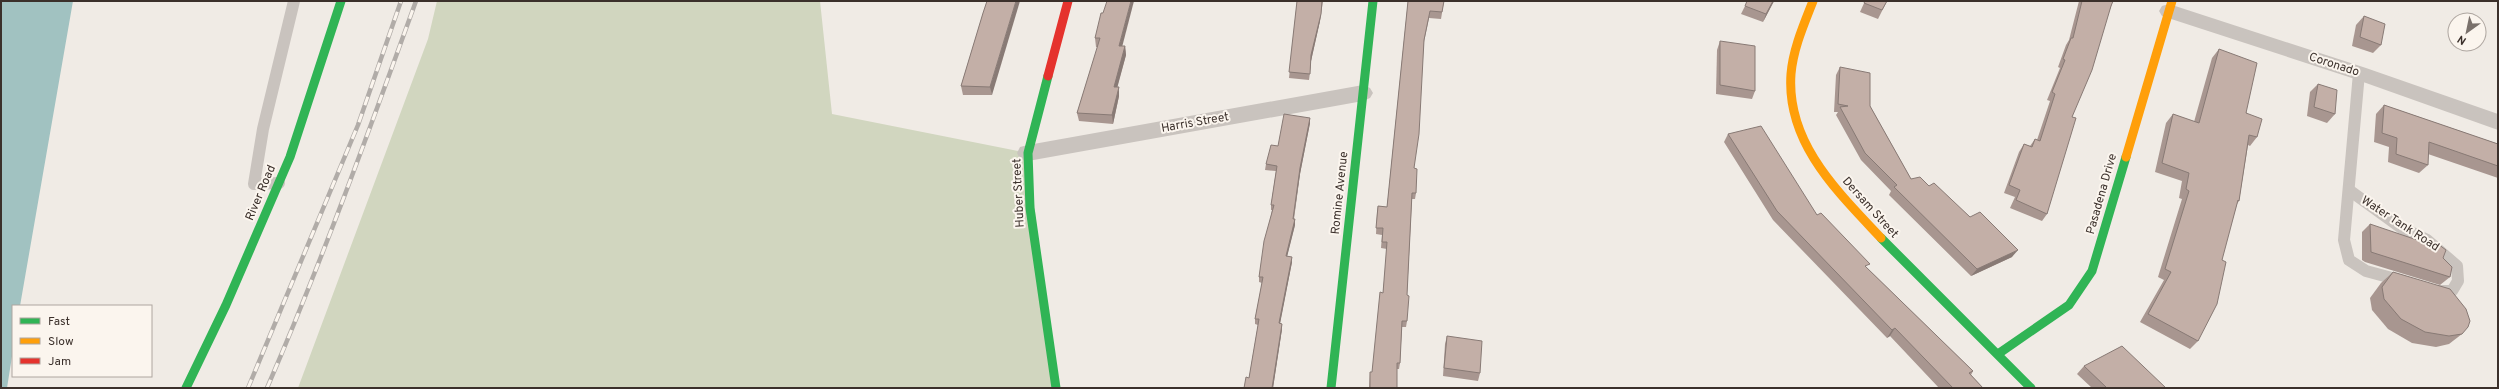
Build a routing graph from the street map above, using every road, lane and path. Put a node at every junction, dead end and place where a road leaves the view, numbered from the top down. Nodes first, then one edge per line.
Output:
1 (294, 1) edge
2 (341, 1) edge
3 (1068, 1) edge
4 (1372, 1) edge
5 (1814, 1) edge
6 (2170, 6) edge
7 (2359, 73) junction
8 (1363, 93) junction
9 (2498, 122) edge
10 (1028, 153) junction
11 (278, 183) junction
12 (2349, 190) junction
13 (2412, 284) edge
14 (2427, 288) edge
15 (1998, 354) junction
16 (186, 388) edge
17 (1056, 388) edge
18 (1330, 388) edge
19 (2031, 388) edge

1 - 11 lane
2 - 11 street, River Road
3 - 10 street, Huber Street
4 - 8 street, Romine Avenue
5 - 15 street, Dersam Street
6 - 7 street, Coronado
6 - 15 street, Pasadena Drive
7 - 9 street, Coronado
7 - 12 lane, Water Tank Road
8 - 10 street, Harris Street
8 - 18 street, Romine Avenue
10 - 17 street, Huber Street
11 - 16 street, River Road
12 - 13 lane, Water Tank Road
12 - 14 lane, Water Tank Road
15 - 19 street, Dersam Street

